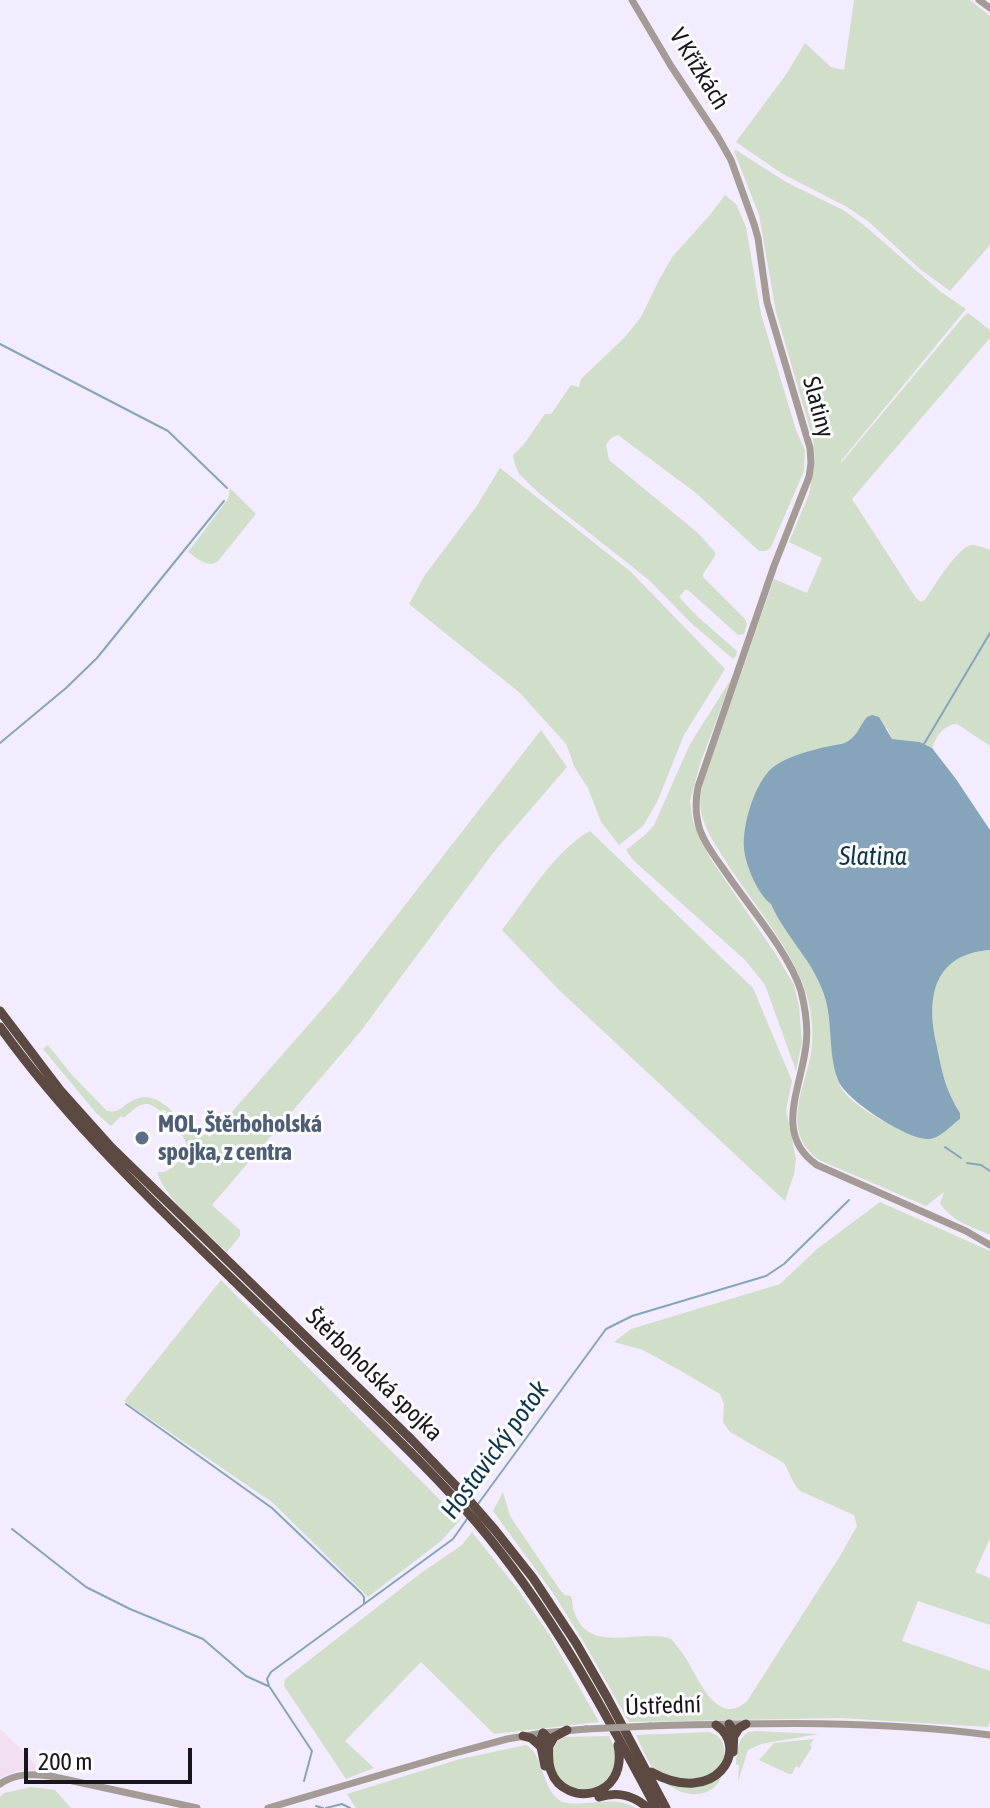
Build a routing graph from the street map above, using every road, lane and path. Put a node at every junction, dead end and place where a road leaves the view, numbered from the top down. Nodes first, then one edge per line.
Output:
1 (632, 0) edge
2 (979, 0) edge
3 (990, 8) edge
4 (731, 160) joint
5 (0, 1011) edge
6 (0, 1027) edge
7 (990, 1245) edge
8 (469, 1506) junction
9 (479, 1518) junction
10 (608, 1719) junction
11 (729, 1724) junction
12 (746, 1724) junction
13 (716, 1725) junction
14 (567, 1730) junction
15 (543, 1733) junction
16 (990, 1735) edge
17 (523, 1736) junction
18 (730, 1736) junction
19 (545, 1747) junction
20 (639, 1757) junction
21 (727, 1778) dead end
22 (0, 1784) edge
23 (671, 1791) dead end
24 (197, 1808) edge
25 (268, 1808) edge
26 (648, 1808) edge
27 (656, 1808) edge
28 (666, 1808) edge

1 - 4 street, V Křížkách
2 - 3 street
4 - 7 street, Slatiny
5 - 8 highway, Štěrboholská spojka
6 - 8 highway, Štěrboholská spojka
8 - 9 highway, Štěrboholská spojka
9 - 10 highway, Štěrboholská spojka
9 - 20 highway, Štěrboholská spojka
10 - 19 highway
10 - 27 highway, Štěrboholská spojka
11 - 12 street, Ústřední
11 - 13 street, Ústřední
11 - 18 highway
12 - 16 street, Ústřední
12 - 18 highway
13 - 14 street, Ústřední, bridge
13 - 18 highway
14 - 15 street, Ústřední
14 - 19 highway
15 - 17 street, Ústřední
15 - 19 highway
17 - 19 highway
17 - 25 street, Ústřední
18 - 21 highway
19 - 26 highway
20 - 23 highway
20 - 28 highway, Štěrboholská spojka
22 - 24 street

